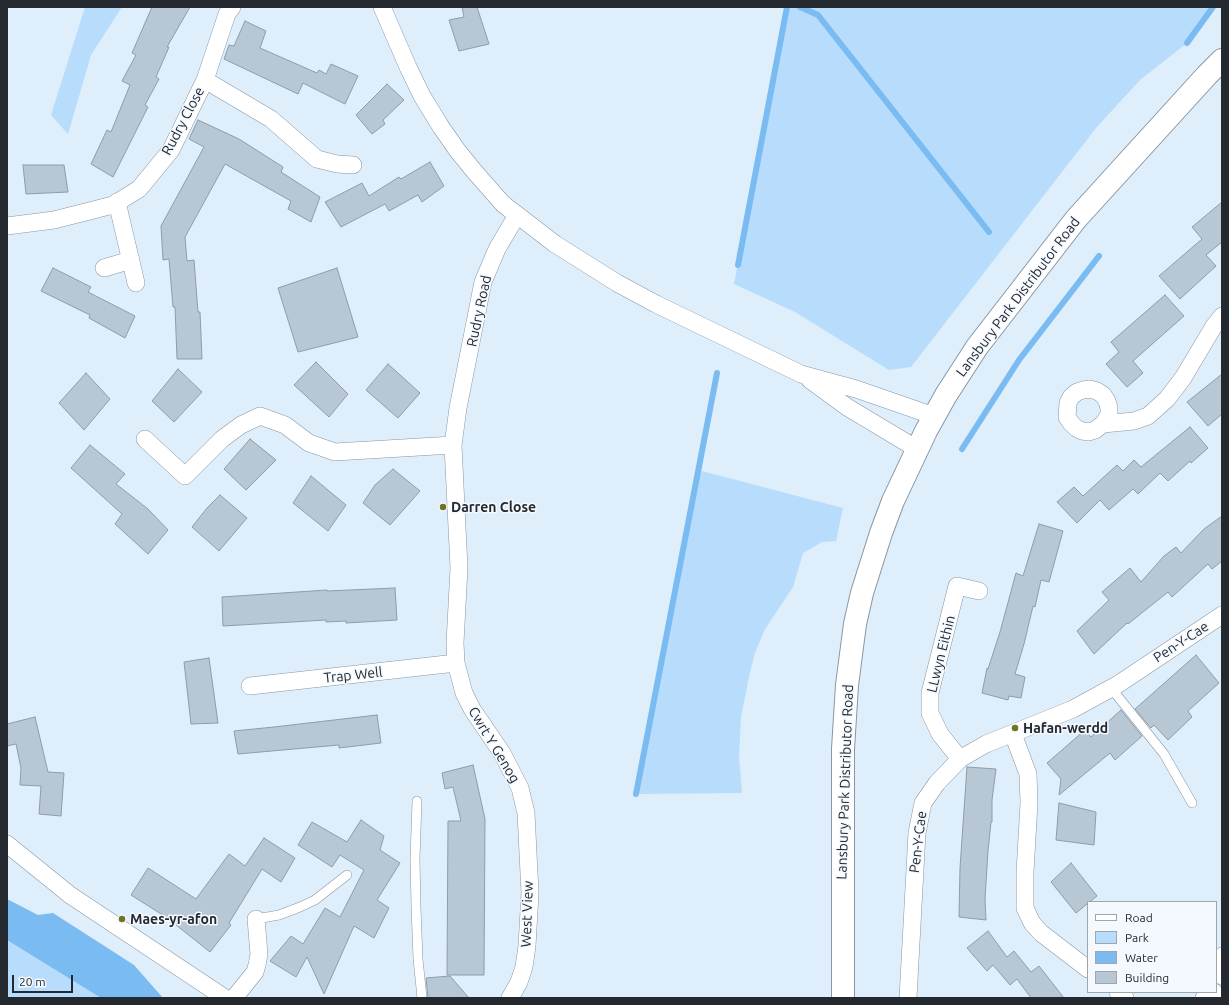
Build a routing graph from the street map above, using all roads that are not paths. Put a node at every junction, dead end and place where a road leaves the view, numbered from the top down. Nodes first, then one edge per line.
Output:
1 (232, 7) edge
2 (382, 7) edge
3 (1222, 60) edge
4 (204, 80) junction
5 (353, 165) dead end
6 (117, 202) junction
7 (517, 215) junction
8 (7, 226) edge
9 (131, 260) junction
10 (104, 268) dead end
11 (136, 283) dead end
12 (1222, 316) edge
13 (801, 374) junction
14 (934, 416) junction
15 (1104, 424) dead end
16 (145, 439) dead end
17 (453, 445) junction
18 (917, 449) junction
19 (979, 591) dead end
20 (1222, 615) edge
21 (456, 663) junction
22 (250, 686) dead end
23 (1111, 688) junction
24 (1013, 734) junction
25 (960, 759) junction
26 (417, 801) dead end
27 (1192, 803) dead end
28 (527, 828) joint
29 (7, 844) edge
30 (347, 875) dead end
31 (256, 919) joint
32 (1222, 956) edge
33 (1087, 967) edge
34 (1222, 976) edge
35 (225, 998) edge
36 (234, 998) edge
37 (422, 998) edge
38 (510, 998) edge
39 (843, 998) edge
40 (908, 998) edge

1 - 4 street, Rudry Close
2 - 7 street
3 - 14 street, Lansbury Park Distributor Road
4 - 5 street
4 - 6 street, Rudry Close
6 - 8 street, Rudry Close
6 - 9 street
7 - 13 street
7 - 17 street, Rudry Road
9 - 10 street
9 - 11 street
12 - 15 street
13 - 14 street
13 - 18 street
14 - 18 street, Lansbury Park Distributor Road
16 - 17 street
17 - 21 street, Rudry Road
18 - 39 street, Lansbury Park Distributor Road
19 - 25 street, LLwyn Eithin
20 - 23 street, Pen-Y-Cae
21 - 22 street, Trap Well
21 - 28 street, Cwrt Y Genog
23 - 24 street, Pen-Y-Cae
23 - 27 lane
24 - 25 street, Pen-Y-Cae
24 - 33 street
25 - 40 street, Pen-Y-Cae
26 - 37 lane
28 - 38 street, West View
29 - 35 street
30 - 31 lane
31 - 36 street
32 - 34 street

